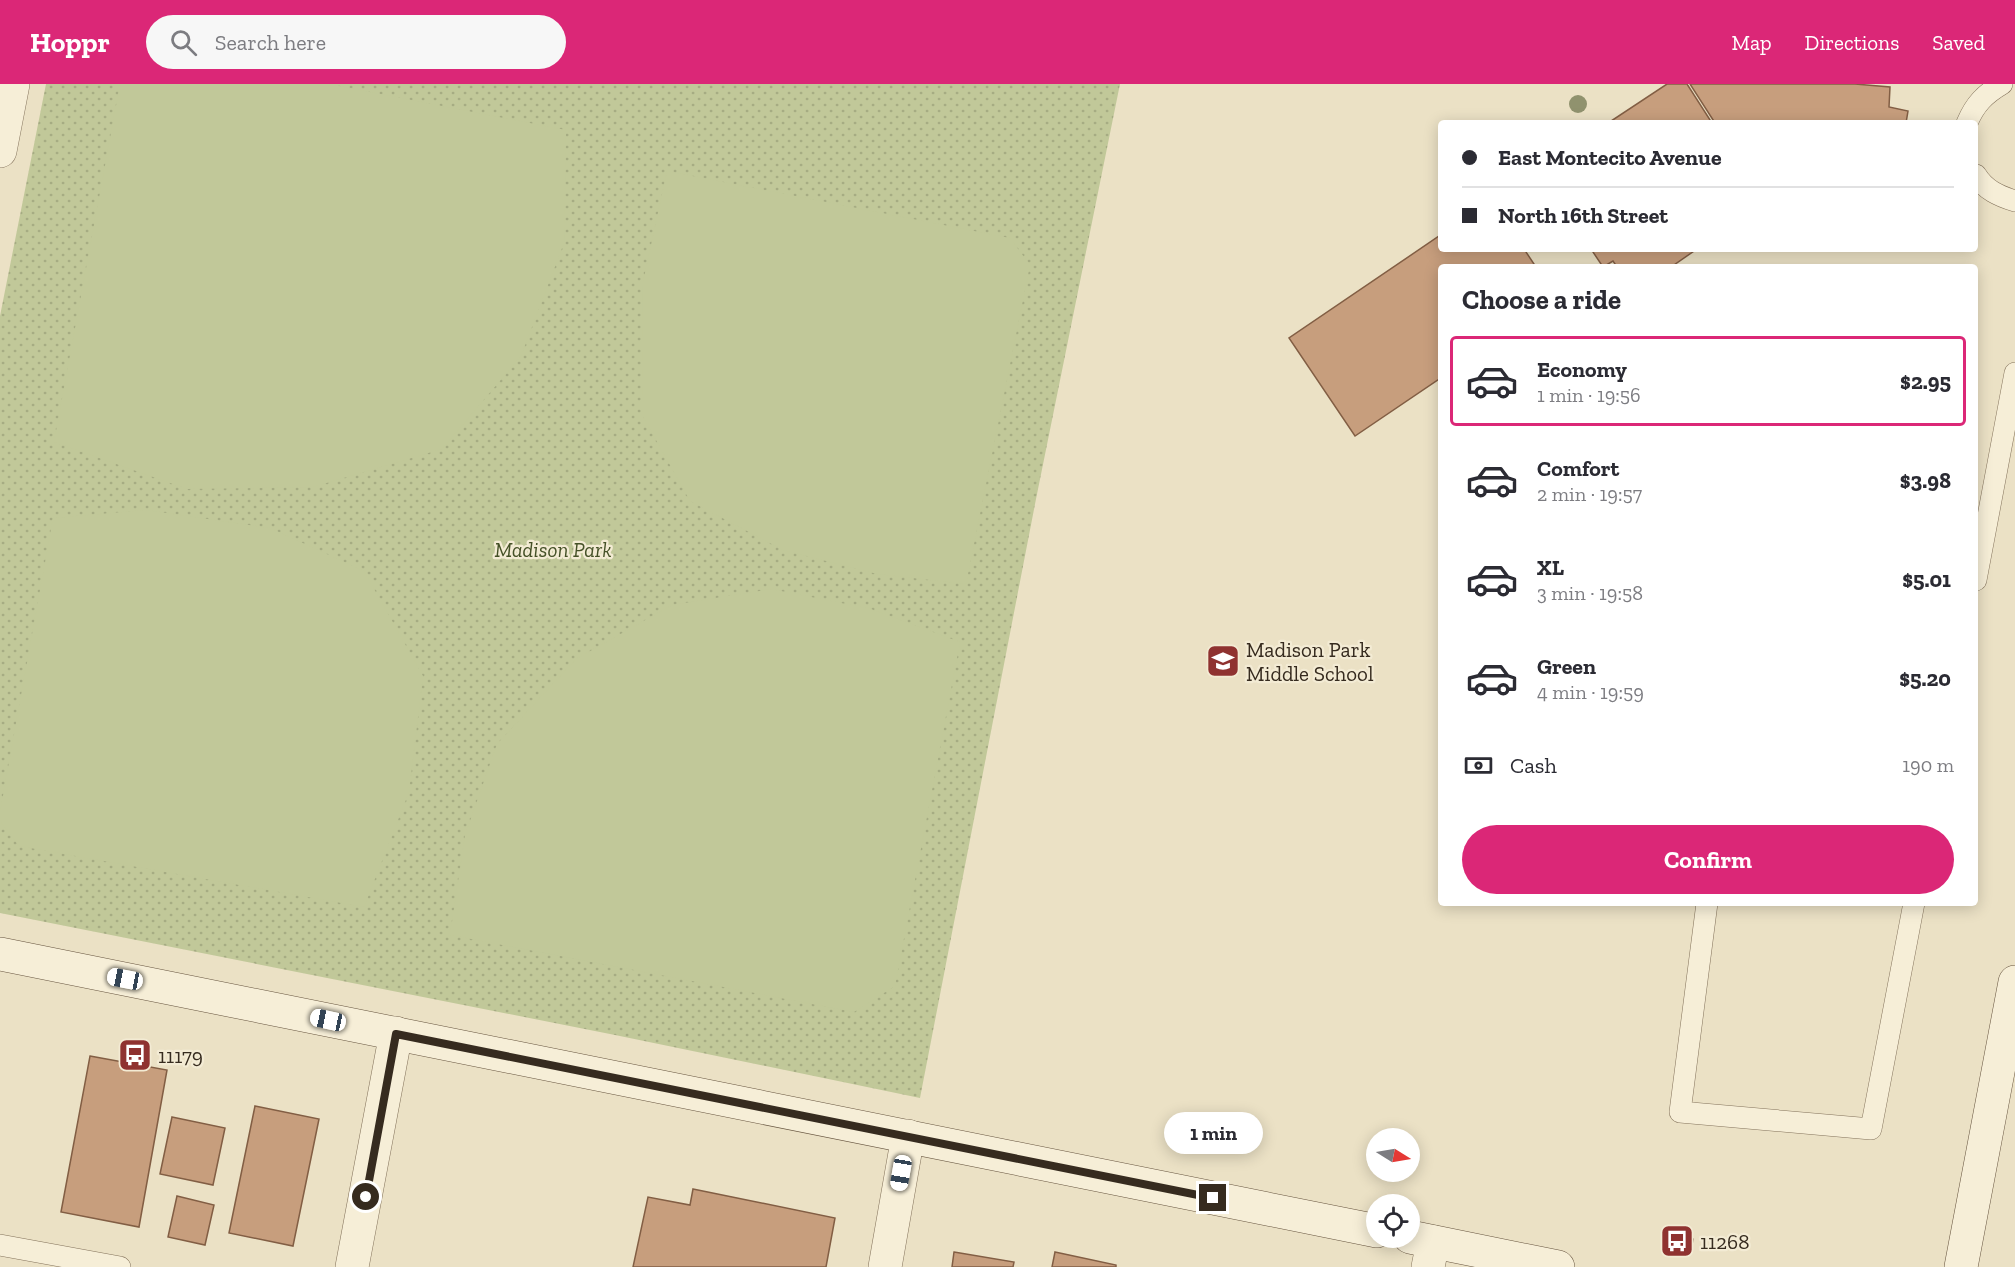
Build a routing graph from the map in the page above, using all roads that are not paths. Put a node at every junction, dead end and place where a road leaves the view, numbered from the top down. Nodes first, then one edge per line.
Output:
1 (13, 84) edge
2 (2002, 84) edge
3 (1968, 120) edge
4 (0, 151) edge
5 (1978, 178) edge
6 (2015, 201) edge
7 (2015, 373) edge
8 (1978, 569) edge
9 (1707, 906) edge
10 (1913, 906) edge
11 (0, 954) edge
12 (2015, 982) edge
13 (396, 1034) junction
14 (908, 1136) junction
15 (1366, 1229) edge
16 (0, 1245) edge
17 (1424, 1249) edge
18 (88, 1264) edge
19 (120, 1267) edge
20 (352, 1267) edge
21 (885, 1267) edge
22 (1558, 1267) edge
23 (1961, 1267) edge

1 - 4 main road
2 - 3 lane
5 - 6 lane
7 - 8 lane
9 - 10 lane
11 - 13 main road
12 - 23 main road
13 - 14 main road
13 - 20 main road
14 - 15 main road
14 - 21 main road
16 - 18 lane
17 - 22 main road
18 - 19 lane

